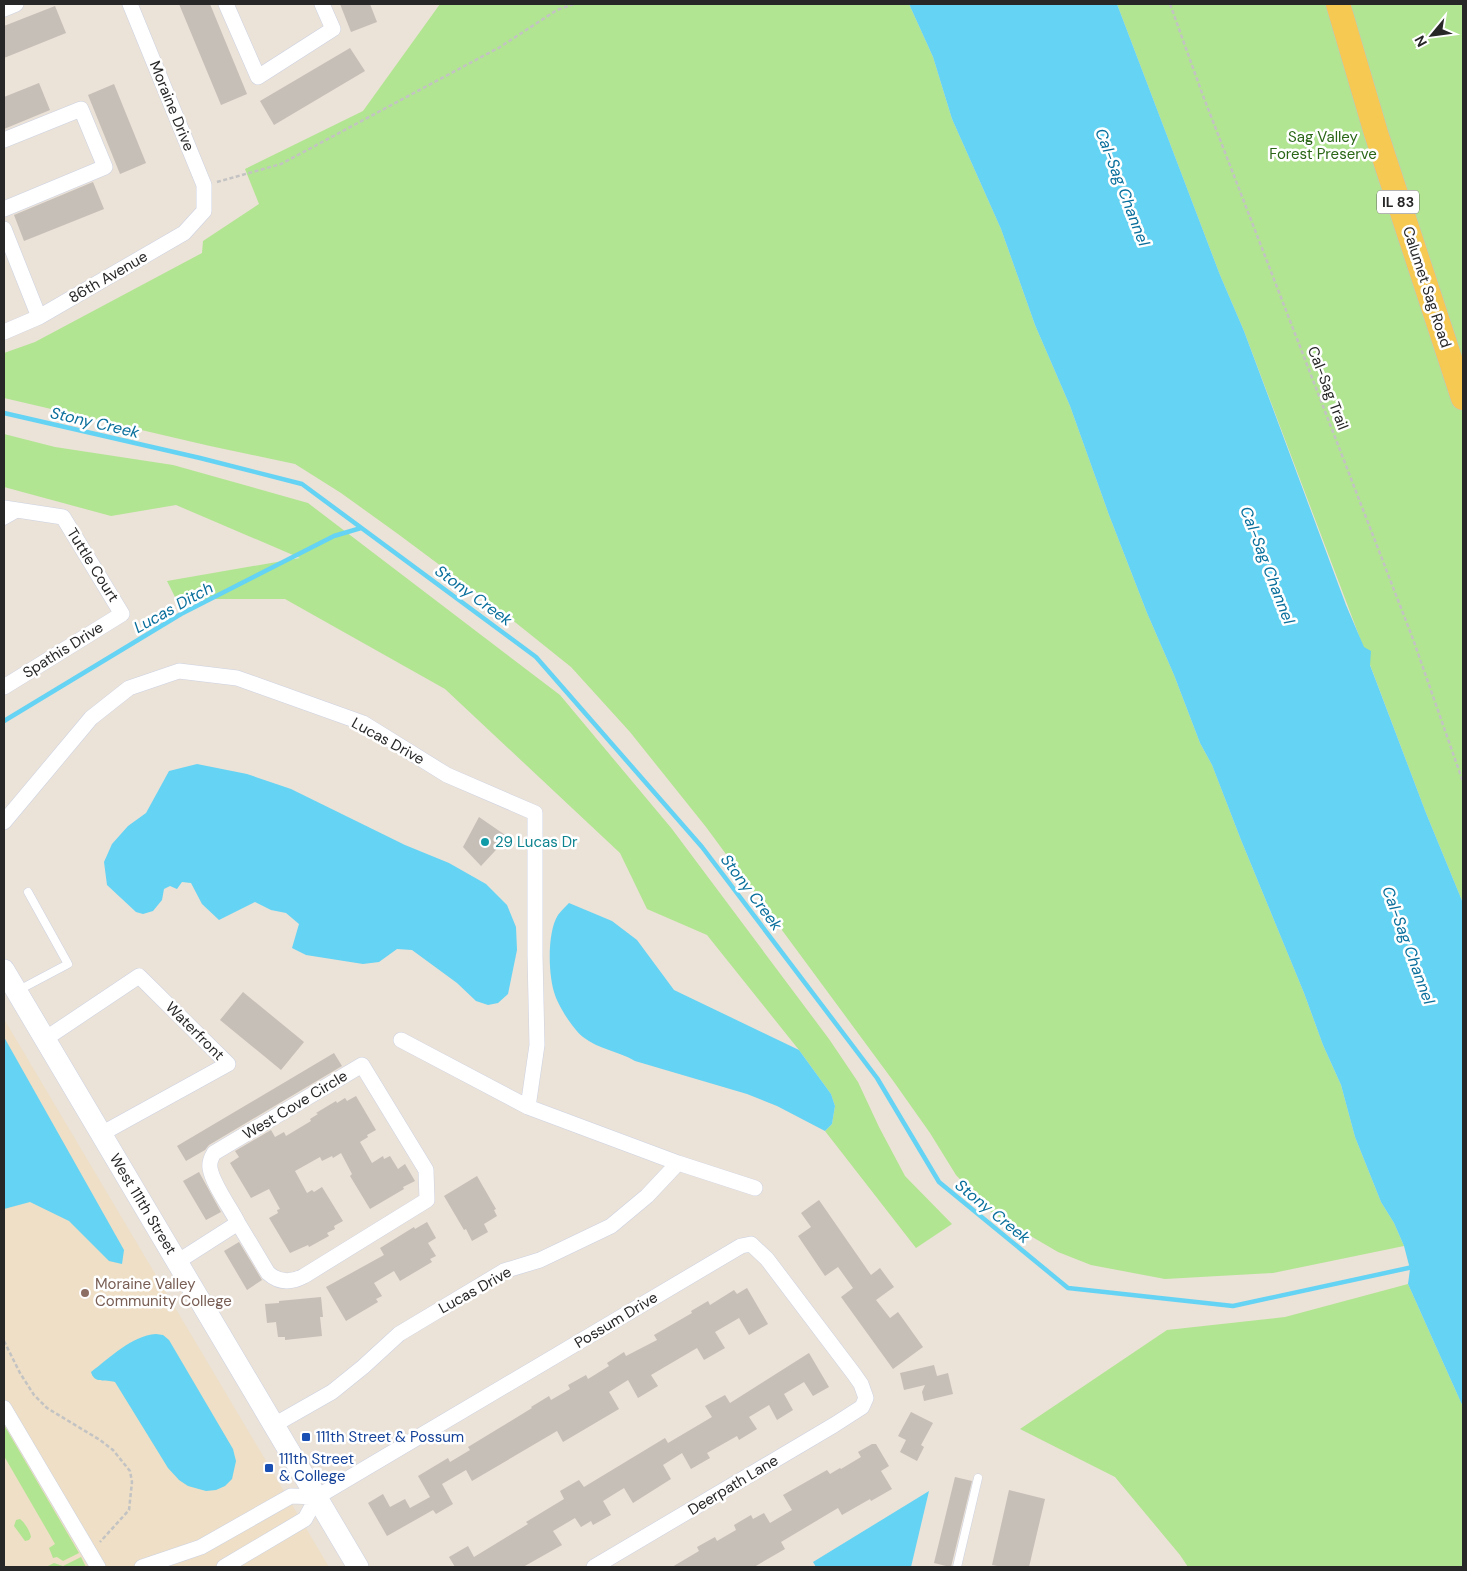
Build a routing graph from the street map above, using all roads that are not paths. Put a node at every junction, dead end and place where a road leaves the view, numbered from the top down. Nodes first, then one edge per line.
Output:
1 (16, 4) edge
2 (130, 4) edge
3 (226, 4) edge
4 (322, 4) edge
5 (1338, 4) edge
6 (4, 9) edge
7 (4, 140) edge
8 (4, 209) edge
9 (204, 211) joint
10 (4, 229) edge
11 (39, 317) junction
12 (4, 332) edge
13 (1463, 398) edge
14 (4, 508) edge
15 (21, 510) junction
16 (4, 521) edge
17 (122, 614) joint
18 (4, 686) edge
19 (4, 822) edge
20 (28, 892) dead end
21 (4, 970) edge
22 (16, 991) junction
23 (45, 1039) junction
24 (401, 1040) dead end
25 (528, 1107) junction
26 (101, 1134) junction
27 (678, 1163) junction
28 (755, 1188) dead end
29 (238, 1223) junction
30 (177, 1262) junction
31 (866, 1398) joint
32 (4, 1408) edge
33 (274, 1425) junction
34 (978, 1478) dead end
35 (316, 1498) junction
36 (98, 1567) edge
37 (142, 1567) edge
38 (224, 1567) edge
39 (358, 1567) edge
40 (594, 1567) edge
41 (957, 1567) edge

1 - 6 street
2 - 9 street, Moraine Drive
3 - 4 street
5 - 13 main road, Calumet Sag Road / IL 83
7 - 8 street
9 - 11 street, 86th Avenue
10 - 11 street
11 - 12 street, 86th Avenue
14 - 15 street
15 - 16 lane
15 - 17 street, Tuttle Court
17 - 18 street, Spathis Drive
19 - 25 street, Lucas Drive
20 - 22 lane
21 - 22 main road, West 111th Street
22 - 23 main road, West 111th Street
23 - 26 main road, West 111th Street
23 - 26 street, Waterfront
24 - 25 street
25 - 27 street
26 - 30 main road, West 111th Street
27 - 28 street
27 - 33 street, Lucas Drive
29 - 29 street, West Cove Circle
29 - 30 street
30 - 33 main road, West 111th Street
31 - 35 street, Possum Drive
31 - 40 street, Deerpath Lane
32 - 36 street
33 - 35 main road, West 111th Street
34 - 41 lane
35 - 37 street
35 - 38 street
35 - 39 main road, West 111th Street

